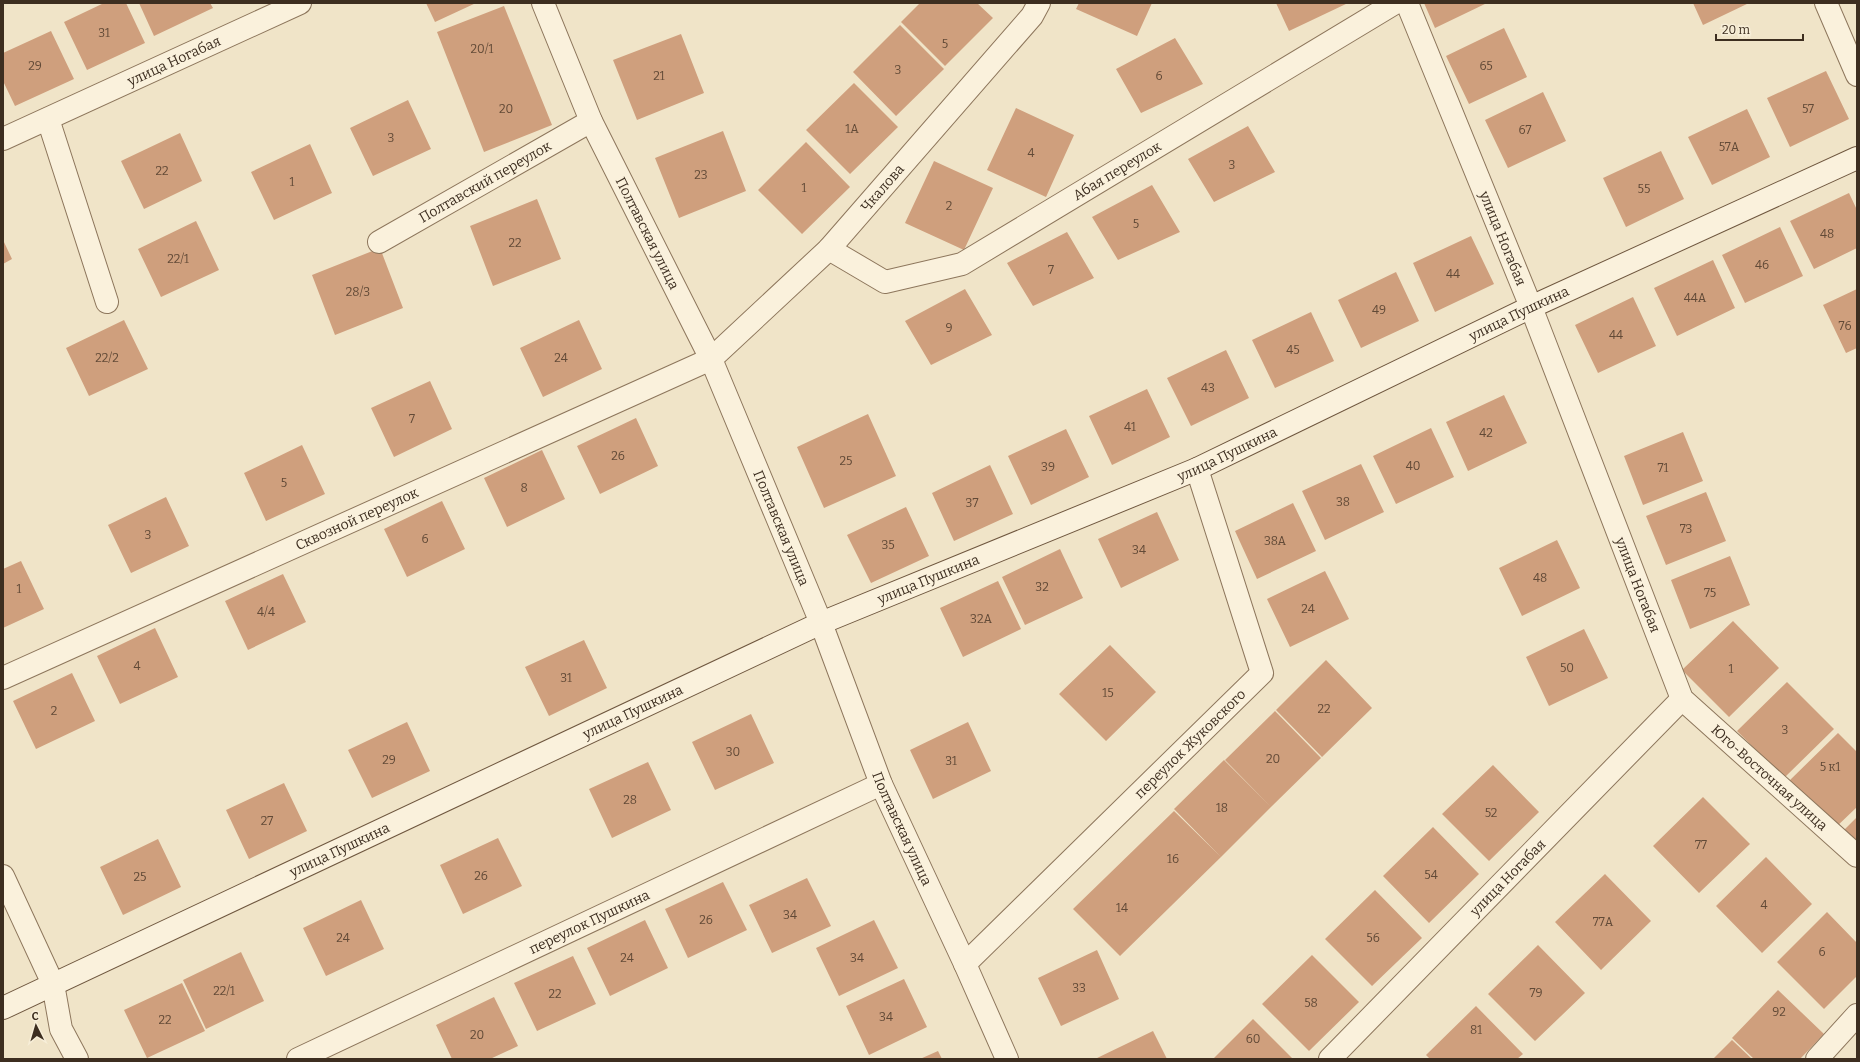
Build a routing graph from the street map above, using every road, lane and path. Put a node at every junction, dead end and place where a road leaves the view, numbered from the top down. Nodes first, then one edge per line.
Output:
1 (300, 3) edge
2 (543, 3) edge
3 (1039, 3) edge
4 (1395, 3) edge
5 (1407, 3) edge
6 (1826, 3) edge
7 (1857, 75) edge
8 (48, 119) junction
9 (591, 121) junction
10 (3, 139) edge
11 (1857, 158) edge
12 (379, 242) dead end
13 (829, 250) junction
14 (107, 302) dead end
15 (1531, 307) junction
16 (711, 359) junction
17 (1197, 469) junction
18 (821, 623) junction
19 (3, 678) edge
20 (1682, 699) junction
21 (880, 784) junction
22 (1857, 856) edge
23 (3, 876) edge
24 (965, 964) junction
25 (53, 984) junction
26 (3, 1008) edge
27 (1857, 1015) edge
28 (77, 1059) edge
29 (298, 1059) edge
30 (1007, 1059) edge
31 (1330, 1059) edge
32 (1816, 1059) edge

1 - 8 street, улица Ногабая
2 - 9 street, Полтавская улица
3 - 13 street, Чкалова
4 - 13 street, Абая переулок
5 - 15 street, улица Ногабая
6 - 7 street
8 - 10 street, улица Ногабая
8 - 14 street
9 - 12 street, Полтавский переулок
9 - 16 street, Полтавская улица
11 - 15 street, улица Пушкина
13 - 16 street, Чкалова
15 - 17 street, улица Пушкина
15 - 20 street, улица Ногабая
16 - 18 street, Полтавская улица
16 - 19 street, Сквозной переулок
17 - 18 street, улица Пушкина
17 - 24 street, переулок Жуковского
18 - 21 street, Полтавская улица
18 - 25 street, улица Пушкина
20 - 22 street, Юго-Восточная улица
20 - 31 street, улица Ногабая
21 - 24 street, Полтавская улица
21 - 29 street, переулок Пушкина
23 - 25 street
24 - 30 street, Полтавская улица
25 - 26 street, улица Пушкина
25 - 28 street
27 - 32 street

